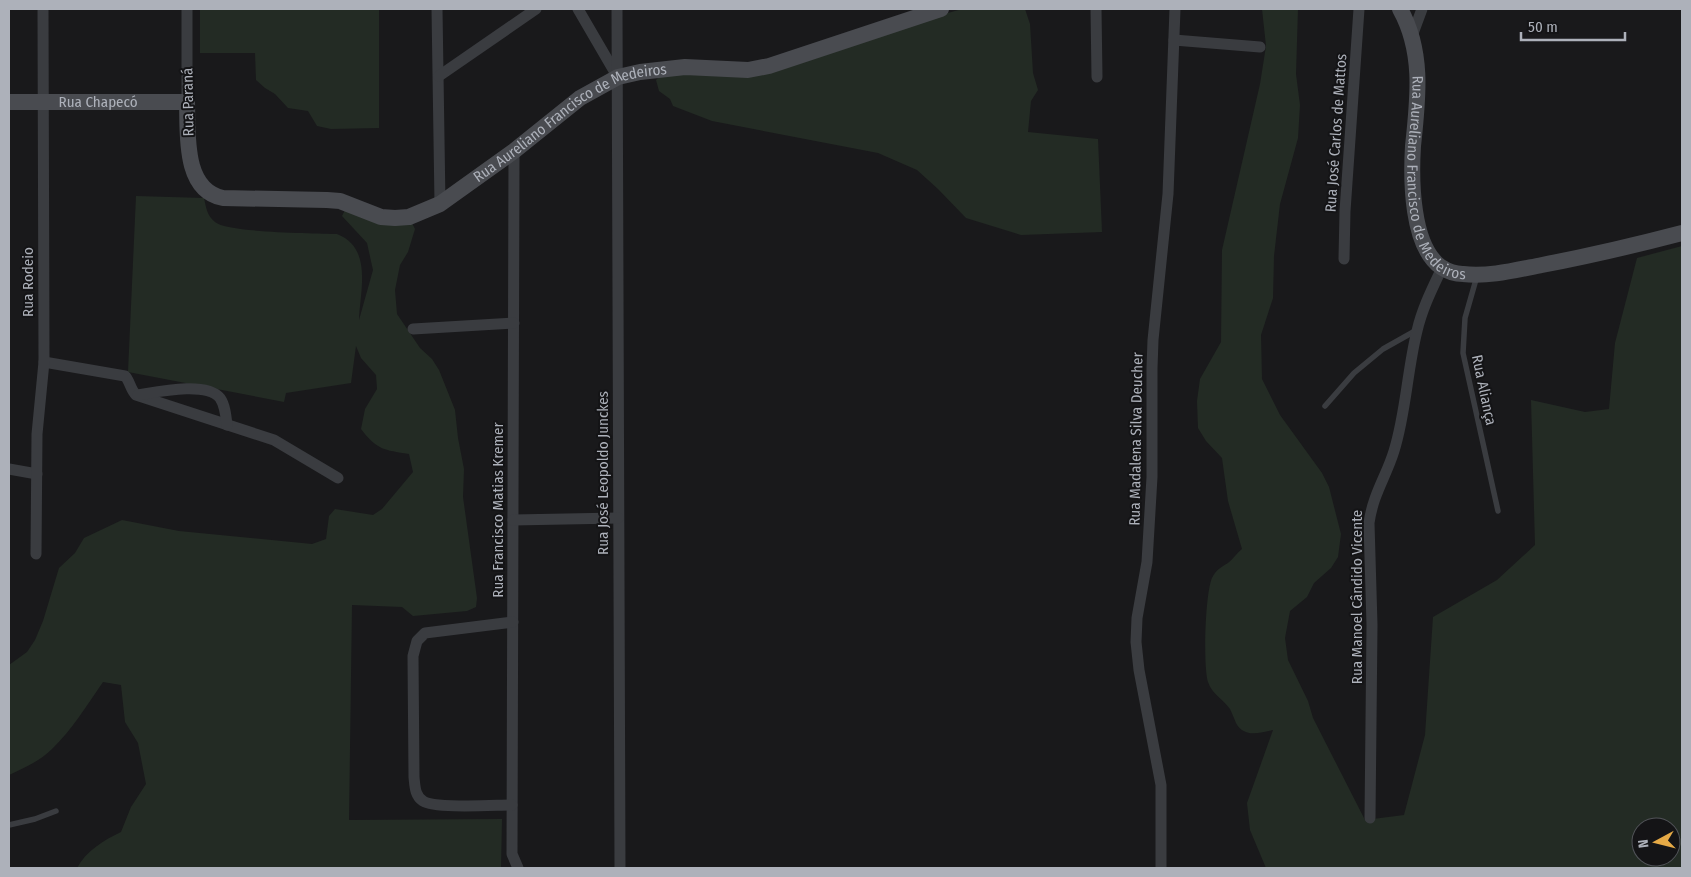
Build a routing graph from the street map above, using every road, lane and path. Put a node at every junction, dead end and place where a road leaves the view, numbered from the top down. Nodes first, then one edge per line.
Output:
1 (43, 9) edge
2 (187, 9) edge
3 (437, 9) edge
4 (536, 9) edge
5 (578, 9) edge
6 (617, 9) edge
7 (941, 9) edge
8 (1096, 9) edge
9 (1175, 9) edge
10 (1359, 9) edge
11 (1400, 9) edge
12 (1422, 9) edge
13 (1412, 36) junction
14 (1174, 40) junction
15 (1260, 48) dead end
16 (439, 76) junction
17 (618, 77) junction
18 (1097, 77) dead end
19 (9, 102) edge
20 (43, 102) junction
21 (187, 102) junction
22 (514, 152) junction
23 (206, 192) joint
24 (440, 204) junction
25 (1682, 233) edge
26 (1344, 258) dead end
27 (1442, 268) junction
28 (1478, 274) junction
29 (514, 323) junction
30 (413, 329) dead end
31 (1417, 330) junction
32 (44, 362) junction
33 (136, 395) junction
34 (1326, 406) dead end
35 (227, 425) junction
36 (9, 469) edge
37 (37, 474) junction
38 (338, 478) dead end
39 (1498, 511) dead end
40 (618, 518) junction
41 (513, 520) junction
42 (36, 554) dead end
43 (513, 622) junction
44 (512, 804) junction
45 (56, 811) dead end
46 (1370, 818) dead end
47 (9, 825) edge
48 (518, 868) edge
49 (620, 868) edge
50 (1161, 868) edge

1 - 20 street, Rua Rodeio
2 - 21 street, Rua Paraná
3 - 16 street
4 - 16 street
5 - 17 street
6 - 17 street, Rua José Leopoldo Junckes
7 - 17 street, Rua Aureliano Francisco de Medeiros
8 - 18 street
9 - 14 street, Rua Madalena Silva Deucher
10 - 26 street, Rua José Carlos de Mattos
11 - 13 street, Rua Aureliano Francisco de Medeiros
12 - 13 street
13 - 27 street, Rua Aureliano Francisco de Medeiros
14 - 15 street
14 - 50 street, Rua Madalena Silva Deucher
16 - 24 street
17 - 22 street, Rua Aureliano Francisco de Medeiros
17 - 40 street, Rua José Leopoldo Junckes
19 - 20 street, Rua Chapecó
20 - 21 street, Rua Chapecó
20 - 32 street, Rua Rodeio
21 - 23 street, Rua Paraná
22 - 24 street, Rua Aureliano Francisco de Medeiros
22 - 29 street, Rua Francisco Matias Kremer
23 - 24 street, Rua Aureliano Francisco de Medeiros
25 - 28 street, Rua Aureliano Francisco de Medeiros
27 - 28 street, Rua Aureliano Francisco de Medeiros
27 - 31 street, Rua Manoel Cândido Vicente
28 - 39 lane, Rua Aliança
29 - 30 street
29 - 41 street, Rua Francisco Matias Kremer
31 - 34 lane
31 - 46 street, Rua Manoel Cândido Vicente
32 - 33 street
32 - 37 street, Rua Rodeio
33 - 35 street
33 - 35 street
35 - 38 street
36 - 37 street
37 - 42 street, Rua Rodeio
40 - 41 street
40 - 49 street, Rua José Leopoldo Junckes
41 - 43 street, Rua Francisco Matias Kremer
43 - 44 street, Rua Francisco Matias Kremer
43 - 44 street
44 - 48 street, Rua Francisco Matias Kremer
45 - 47 lane

